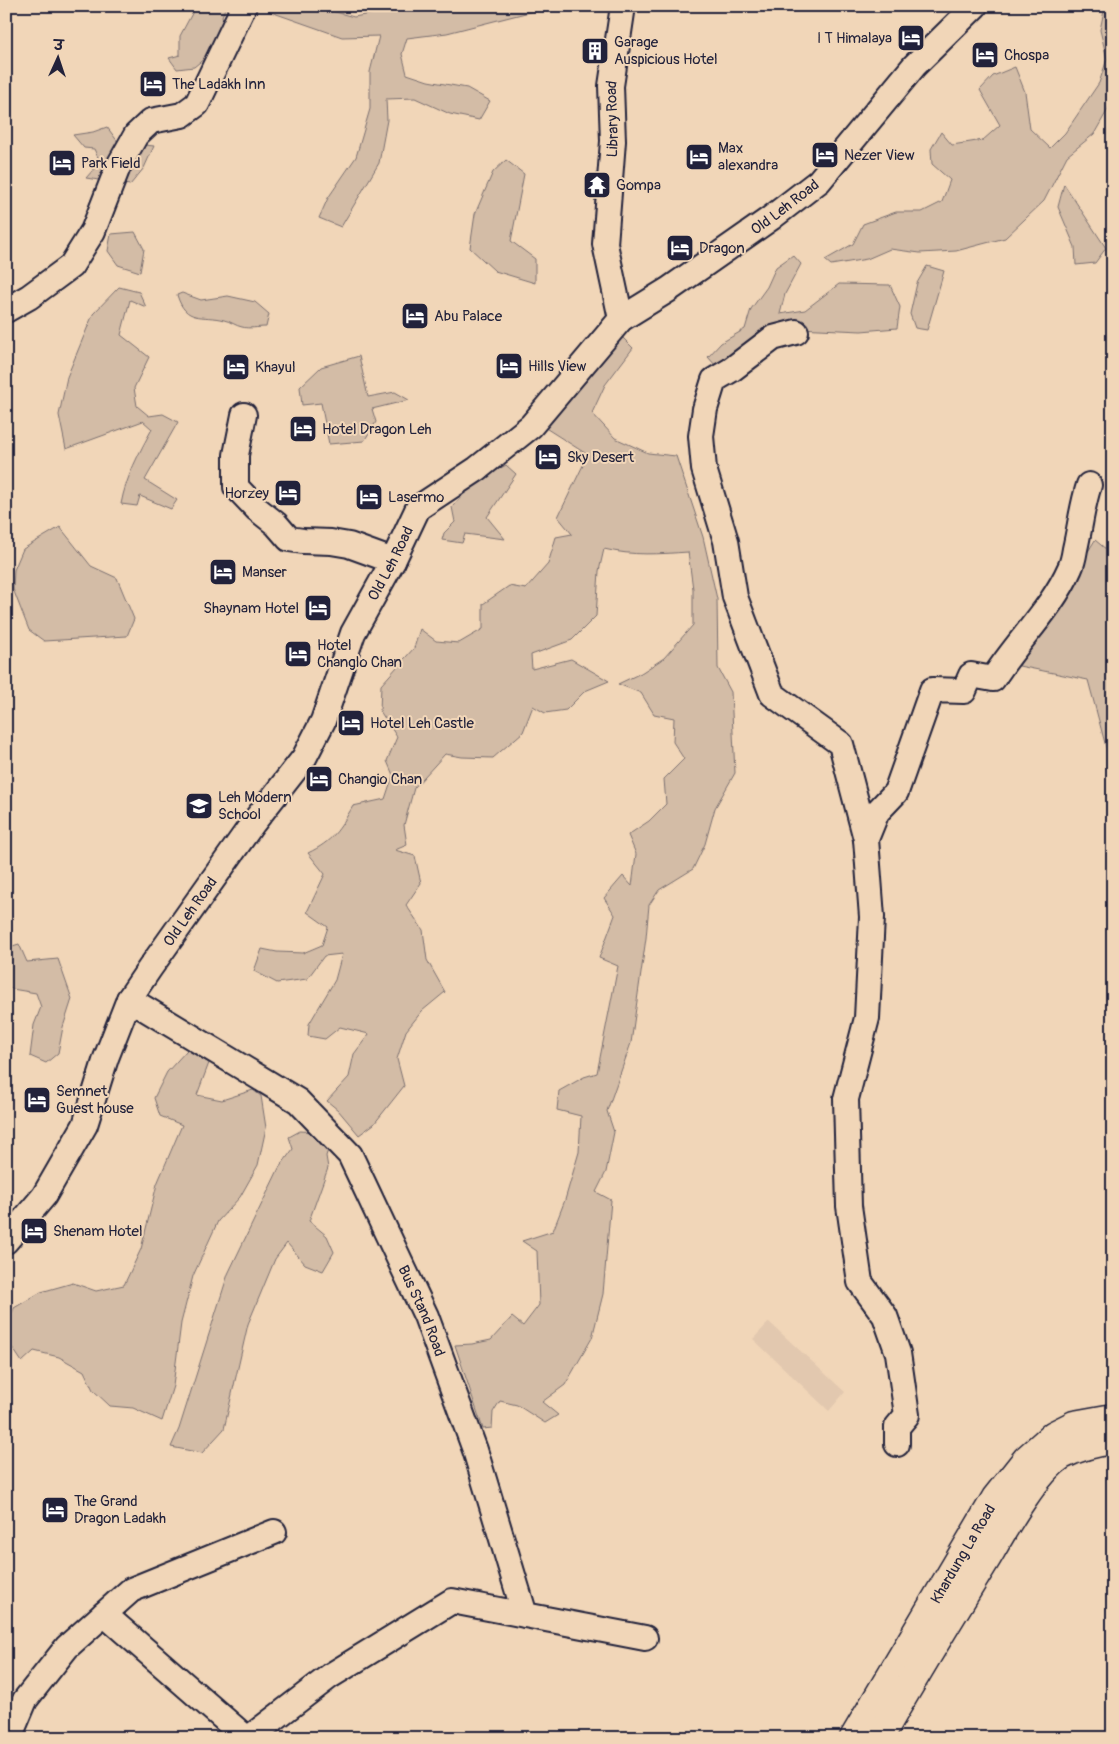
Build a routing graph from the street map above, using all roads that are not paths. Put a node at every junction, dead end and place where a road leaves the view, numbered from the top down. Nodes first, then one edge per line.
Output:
1 (244, 6) edge
2 (623, 6) edge
3 (975, 6) edge
4 (6, 310) edge
5 (621, 319) junction
6 (796, 332) dead end
7 (244, 415) dead end
8 (1089, 485) dead end
9 (392, 561) junction
10 (866, 839) junction
11 (129, 999) junction
12 (6, 1241) edge
13 (1113, 1418) edge
14 (1113, 1440) edge
15 (897, 1444) dead end
16 (1005, 1505) junction
17 (274, 1532) dead end
18 (104, 1614) junction
19 (525, 1615) junction
20 (645, 1638) dead end
21 (9, 1738) edge
22 (247, 1738) edge
23 (854, 1738) edge
24 (879, 1738) edge

1 - 4 street
2 - 5 street, Library Road
3 - 5 street, Old Leh Road
5 - 9 street, Old Leh Road
6 - 10 street
7 - 9 street
8 - 10 street
9 - 11 street, Old Leh Road
10 - 15 street
11 - 12 street, Old Leh Road
11 - 19 street, Bus Stand Road
13 - 16 main road, Khardung La Road
14 - 16 main road, Khardung La Road
16 - 23 main road, Khardung La Road
16 - 24 main road, Khardung La Road
17 - 18 street
18 - 21 street
18 - 22 street
19 - 20 street
19 - 22 street

